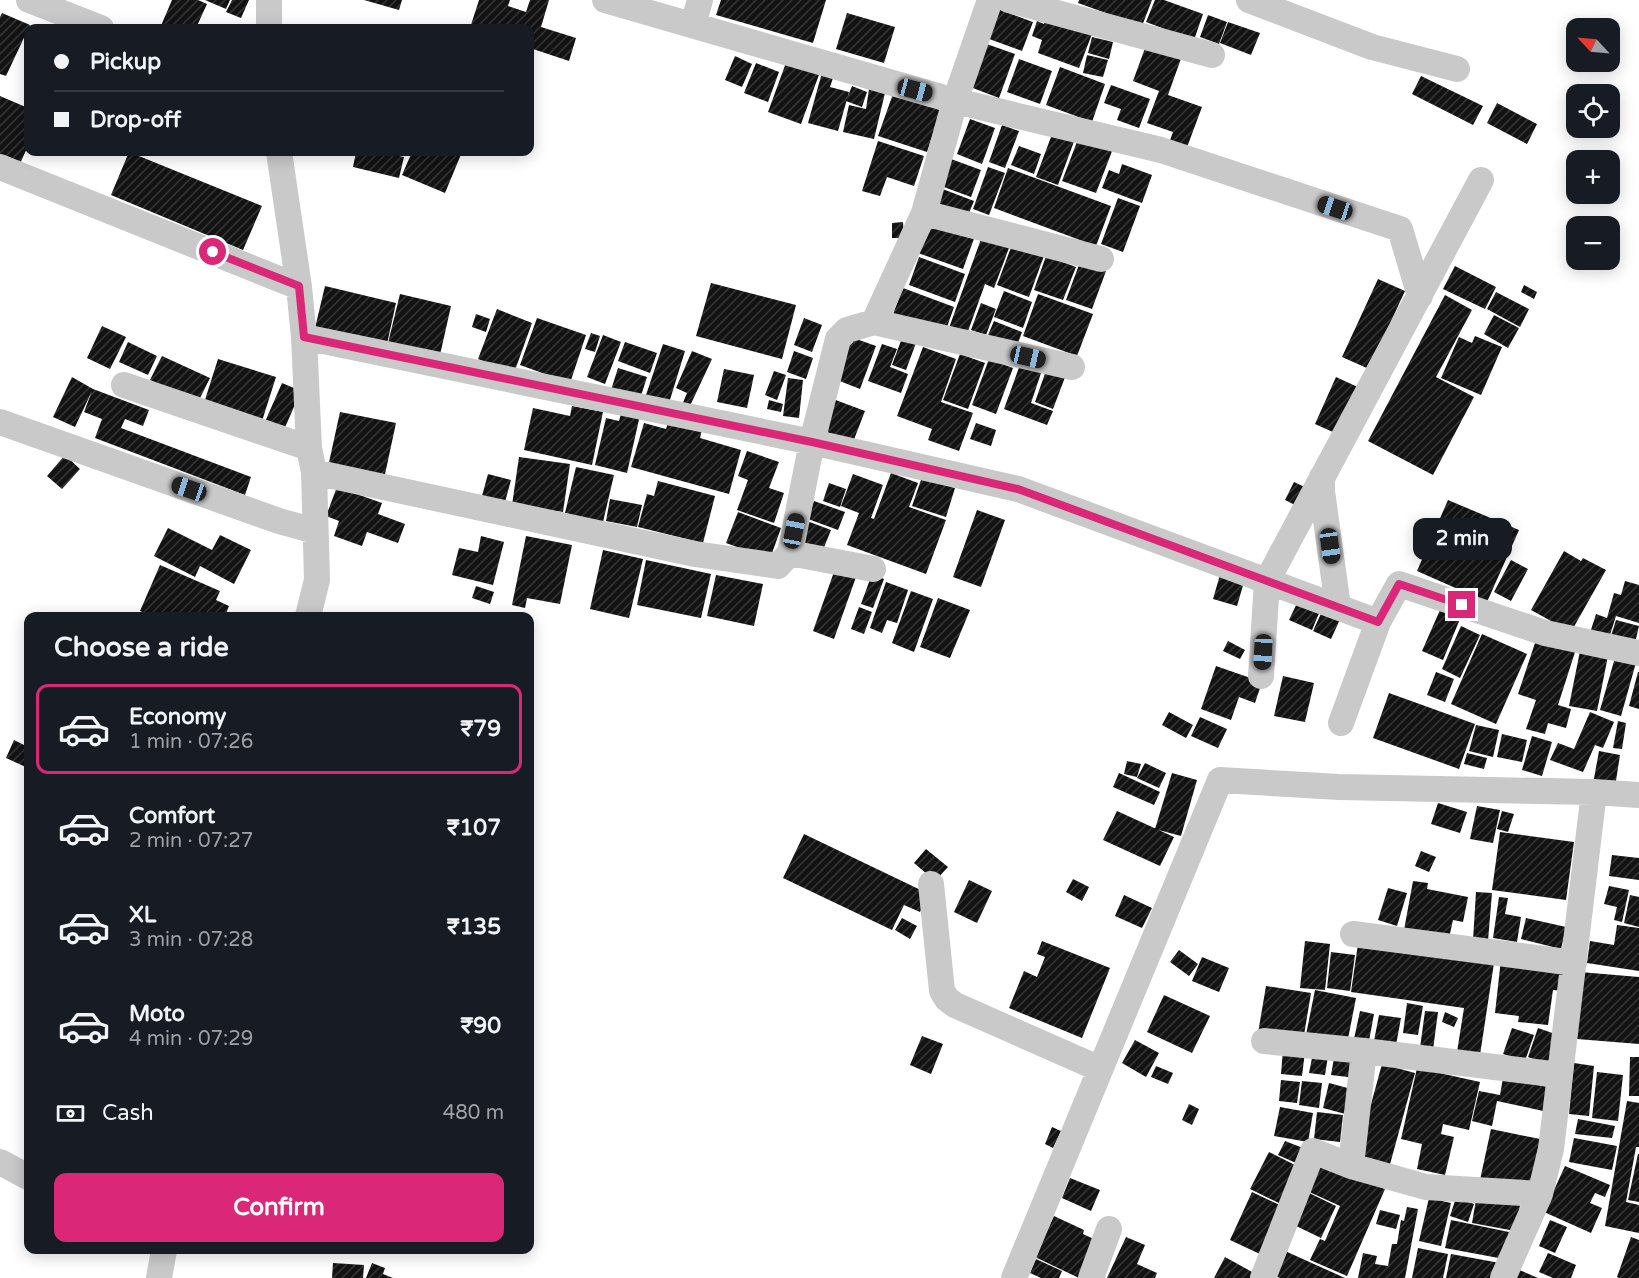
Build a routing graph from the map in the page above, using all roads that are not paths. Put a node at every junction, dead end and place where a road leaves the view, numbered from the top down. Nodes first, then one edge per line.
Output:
1 (29, 0) edge
2 (269, 0) edge
3 (604, 0) edge
4 (700, 0) edge
5 (990, 0) edge
6 (1009, 0) edge
7 (1249, 0) edge
8 (91, 24) edge
9 (269, 24) edge
10 (693, 25) junction
11 (1212, 55) dead end
12 (1456, 69) dead end
13 (955, 100) junction
14 (280, 156) edge
15 (0, 166) edge
16 (1481, 180) dead end
17 (924, 213) junction
18 (1101, 259) dead end
19 (299, 286) junction
20 (1420, 296) junction
21 (874, 322) junction
22 (304, 337) junction
23 (1072, 367) dead end
24 (124, 386) dead end
25 (0, 422) edge
26 (812, 442) junction
27 (311, 460) junction
28 (1322, 477) junction
29 (315, 531) junction
30 (790, 553) junction
31 (873, 569) dead end
32 (1267, 581) junction
33 (1338, 607) junction
34 (309, 612) edge
35 (1378, 622) junction
36 (1639, 653) edge
37 (1261, 676) dead end
38 (1341, 723) dead end
39 (1594, 792) junction
40 (1639, 795) edge
41 (931, 884) dead end
42 (1353, 934) dead end
43 (1574, 963) junction
44 (1264, 1041) dead end
45 (1364, 1051) junction
46 (1100, 1069) junction
47 (1560, 1075) junction
48 (0, 1162) edge
49 (1351, 1166) junction
50 (24, 1175) edge
51 (1540, 1194) junction
52 (1109, 1229) dead end
53 (163, 1254) edge
54 (159, 1278) edge
55 (1014, 1278) edge
56 (1091, 1278) edge
57 (1263, 1278) edge
58 (1503, 1278) edge

1 - 8 street
2 - 9 street
3 - 10 street
4 - 10 street
5 - 13 street
6 - 11 street
7 - 12 street
10 - 13 street
13 - 17 street
13 - 20 street
14 - 19 street
15 - 19 street
16 - 20 street
17 - 18 street
17 - 21 street
19 - 22 street
20 - 28 street
21 - 23 street
21 - 26 street
22 - 26 street
22 - 27 street
24 - 27 street
25 - 29 street
26 - 30 street
26 - 32 street
27 - 29 street
27 - 30 street
28 - 32 street
28 - 33 street
29 - 34 street
30 - 31 street
32 - 33 street
32 - 37 street
33 - 35 street
35 - 36 street
35 - 38 street
39 - 40 street
39 - 43 street
39 - 46 street
41 - 46 street
42 - 43 street
43 - 47 street
44 - 45 street
45 - 47 street
45 - 49 street
46 - 55 street
47 - 51 street
48 - 50 street
49 - 51 street
49 - 57 street
51 - 58 street
52 - 56 street
53 - 54 street

